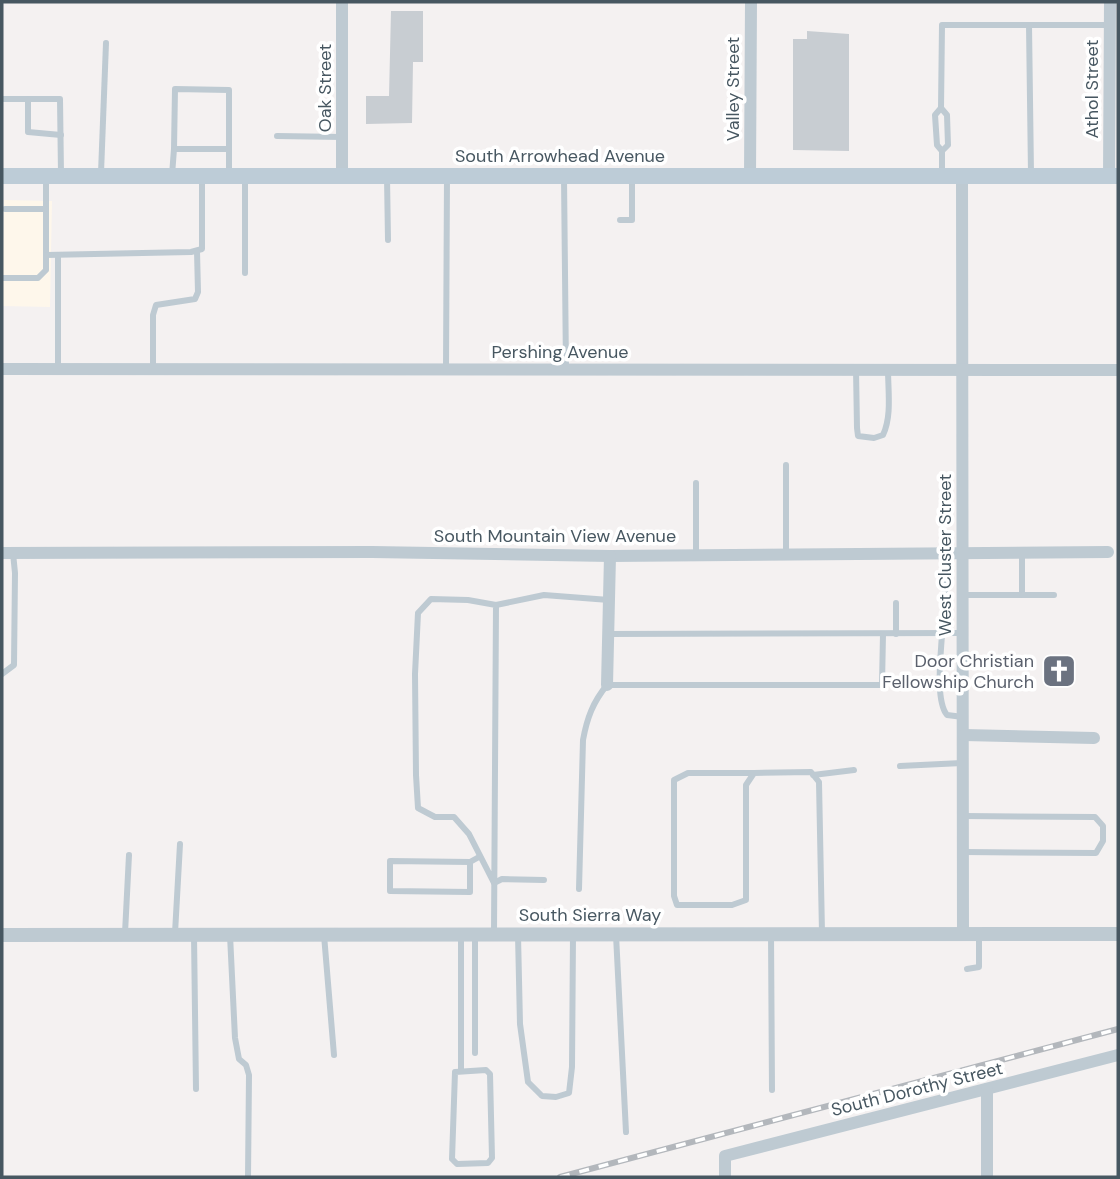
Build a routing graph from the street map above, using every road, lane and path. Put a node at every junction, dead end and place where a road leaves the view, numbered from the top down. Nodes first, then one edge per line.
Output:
1 (342, 2) edge
2 (751, 2) edge
3 (1110, 2) edge
4 (1110, 25) junction
5 (1029, 26) junction
6 (106, 43) dead end
7 (2, 99) edge
8 (28, 99) junction
9 (941, 108) junction
10 (61, 135) junction
11 (277, 136) dead end
12 (342, 137) junction
13 (174, 149) junction
14 (229, 149) junction
15 (942, 150) junction
16 (53, 175) junction
17 (101, 175) junction
18 (172, 175) junction
19 (202, 175) junction
20 (237, 175) junction
21 (342, 175) junction
22 (387, 175) junction
23 (447, 175) junction
24 (2, 176) edge
25 (564, 176) junction
26 (632, 176) junction
27 (750, 176) junction
28 (943, 176) junction
29 (962, 176) junction
30 (1031, 176) junction
31 (1114, 176) edge
32 (5, 209) dead end
33 (46, 209) junction
34 (620, 220) dead end
35 (388, 240) dead end
36 (197, 251) junction
37 (46, 255) junction
38 (58, 255) junction
39 (245, 273) dead end
40 (2, 278) edge
41 (2, 369) edge
42 (58, 369) junction
43 (153, 369) junction
44 (446, 369) junction
45 (566, 369) junction
46 (856, 369) junction
47 (888, 369) junction
48 (961, 369) junction
49 (1118, 370) edge
50 (786, 465) dead end
51 (696, 483) dead end
52 (1112, 551) edge
53 (962, 552) junction
54 (1022, 552) junction
55 (7, 553) edge
56 (786, 554) junction
57 (696, 555) junction
58 (610, 556) junction
59 (945, 579) dead end
60 (963, 594) junction
61 (1022, 594) junction
62 (1054, 594) dead end
63 (609, 600) junction
64 (896, 603) dead end
65 (496, 605) junction
66 (963, 633) junction
67 (608, 634) junction
68 (883, 634) junction
69 (896, 634) junction
70 (943, 634) junction
71 (2, 674) edge
72 (607, 684) junction
73 (964, 717) junction
74 (964, 735) junction
75 (1094, 738) dead end
76 (964, 763) junction
77 (900, 766) dead end
78 (854, 770) dead end
79 (754, 773) junction
80 (813, 775) junction
81 (964, 816) junction
82 (180, 844) dead end
83 (964, 852) junction
84 (129, 855) dead end
85 (479, 857) junction
86 (470, 862) junction
87 (544, 880) dead end
88 (494, 883) junction
89 (579, 889) dead end
90 (771, 934) junction
91 (822, 934) junction
92 (963, 934) junction
93 (979, 934) junction
94 (1118, 934) edge
95 (2, 935) edge
96 (125, 935) junction
97 (175, 935) junction
98 (194, 935) junction
99 (230, 935) junction
100 (324, 935) junction
101 (468, 935) junction
102 (494, 935) junction
103 (518, 935) junction
104 (573, 935) junction
105 (616, 935) junction
106 (967, 969) dead end
107 (475, 1053) dead end
108 (334, 1055) dead end
109 (1118, 1055) edge
110 (461, 1071) junction
111 (196, 1089) dead end
112 (987, 1089) junction
113 (772, 1090) dead end
114 (626, 1132) dead end
115 (248, 1177) edge
116 (725, 1177) edge
117 (987, 1177) edge

1 - 12 street, Oak Street
2 - 27 street, Valley Street
3 - 4 street, Athol Street
4 - 5 lane
4 - 31 street, Athol Street
5 - 9 lane
5 - 30 lane
6 - 17 lane
7 - 8 lane
8 - 10 lane
8 - 10 lane
9 - 15 lane
9 - 15 lane
10 - 16 lane
11 - 12 lane
12 - 21 street, Oak Street
13 - 14 lane
13 - 14 lane
13 - 18 lane
14 - 20 lane
15 - 28 lane
16 - 17 main road, South Arrowhead Avenue
16 - 24 main road, South Arrowhead Avenue
16 - 33 lane
17 - 18 main road, South Arrowhead Avenue
18 - 19 main road, South Arrowhead Avenue
19 - 20 main road, South Arrowhead Avenue
19 - 36 lane
20 - 21 main road, South Arrowhead Avenue
20 - 39 lane
21 - 22 main road, South Arrowhead Avenue
22 - 23 main road, South Arrowhead Avenue
22 - 35 lane
23 - 25 main road, South Arrowhead Avenue
23 - 44 lane
25 - 26 main road, South Arrowhead Avenue
25 - 45 lane
26 - 27 main road, South Arrowhead Avenue
26 - 34 lane
27 - 28 main road, South Arrowhead Avenue
28 - 29 main road, South Arrowhead Avenue
29 - 30 main road, South Arrowhead Avenue
29 - 48 street, West Cluster Street
30 - 31 main road, South Arrowhead Avenue
32 - 33 lane
33 - 37 lane
36 - 38 lane
36 - 43 lane
37 - 38 lane
37 - 40 lane
38 - 42 lane
41 - 42 street, Pershing Avenue
42 - 43 street, Pershing Avenue
43 - 44 street, Pershing Avenue
44 - 45 street, Pershing Avenue
45 - 46 street, Pershing Avenue
46 - 47 street, Pershing Avenue
46 - 47 lane
47 - 48 street, Pershing Avenue
48 - 49 street, Pershing Avenue
48 - 53 street, West Cluster Street
50 - 56 lane
51 - 57 lane
52 - 54 street, South Mountain View Avenue
53 - 54 street, South Mountain View Avenue
53 - 56 street, South Mountain View Avenue
53 - 60 street, West Cluster Street
54 - 61 lane
55 - 58 street, South Mountain View Avenue
55 - 71 lane
56 - 57 street, South Mountain View Avenue
57 - 58 street, South Mountain View Avenue
58 - 63 street
59 - 70 lane
60 - 61 lane
60 - 66 street, West Cluster Street
61 - 62 lane
63 - 65 lane
63 - 67 street
64 - 69 lane
65 - 85 lane
65 - 88 lane
66 - 70 lane
66 - 73 street, West Cluster Street
67 - 68 lane
67 - 72 street
68 - 69 lane
68 - 72 lane
69 - 70 lane
70 - 73 lane
72 - 89 lane
73 - 74 street, West Cluster Street
74 - 75 street
74 - 76 street, West Cluster Street
76 - 77 lane
76 - 81 street, West Cluster Street
78 - 80 lane
79 - 79 lane
79 - 80 lane
80 - 91 lane
81 - 83 street, West Cluster Street
81 - 83 lane
82 - 97 lane
83 - 92 street, West Cluster Street
84 - 96 lane
85 - 86 lane
85 - 88 lane
86 - 86 lane
87 - 88 lane
88 - 102 lane
90 - 91 street, South Sierra Way
90 - 105 street, South Sierra Way
90 - 113 lane
91 - 92 street, South Sierra Way
92 - 93 street, South Sierra Way
93 - 94 street, South Sierra Way
93 - 106 lane
95 - 96 street, South Sierra Way
96 - 97 street, South Sierra Way
97 - 98 street, South Sierra Way
98 - 99 street, South Sierra Way
98 - 111 lane
99 - 100 street, South Sierra Way
99 - 115 lane
100 - 101 street, South Sierra Way
100 - 108 lane
101 - 102 street, South Sierra Way
101 - 107 lane
101 - 110 lane
102 - 103 street, South Sierra Way
103 - 104 street, South Sierra Way
103 - 104 lane
104 - 105 street, South Sierra Way
105 - 114 lane
109 - 112 street, South Dorothy Street
110 - 110 lane
112 - 116 street, South Dorothy Street
112 - 117 street

